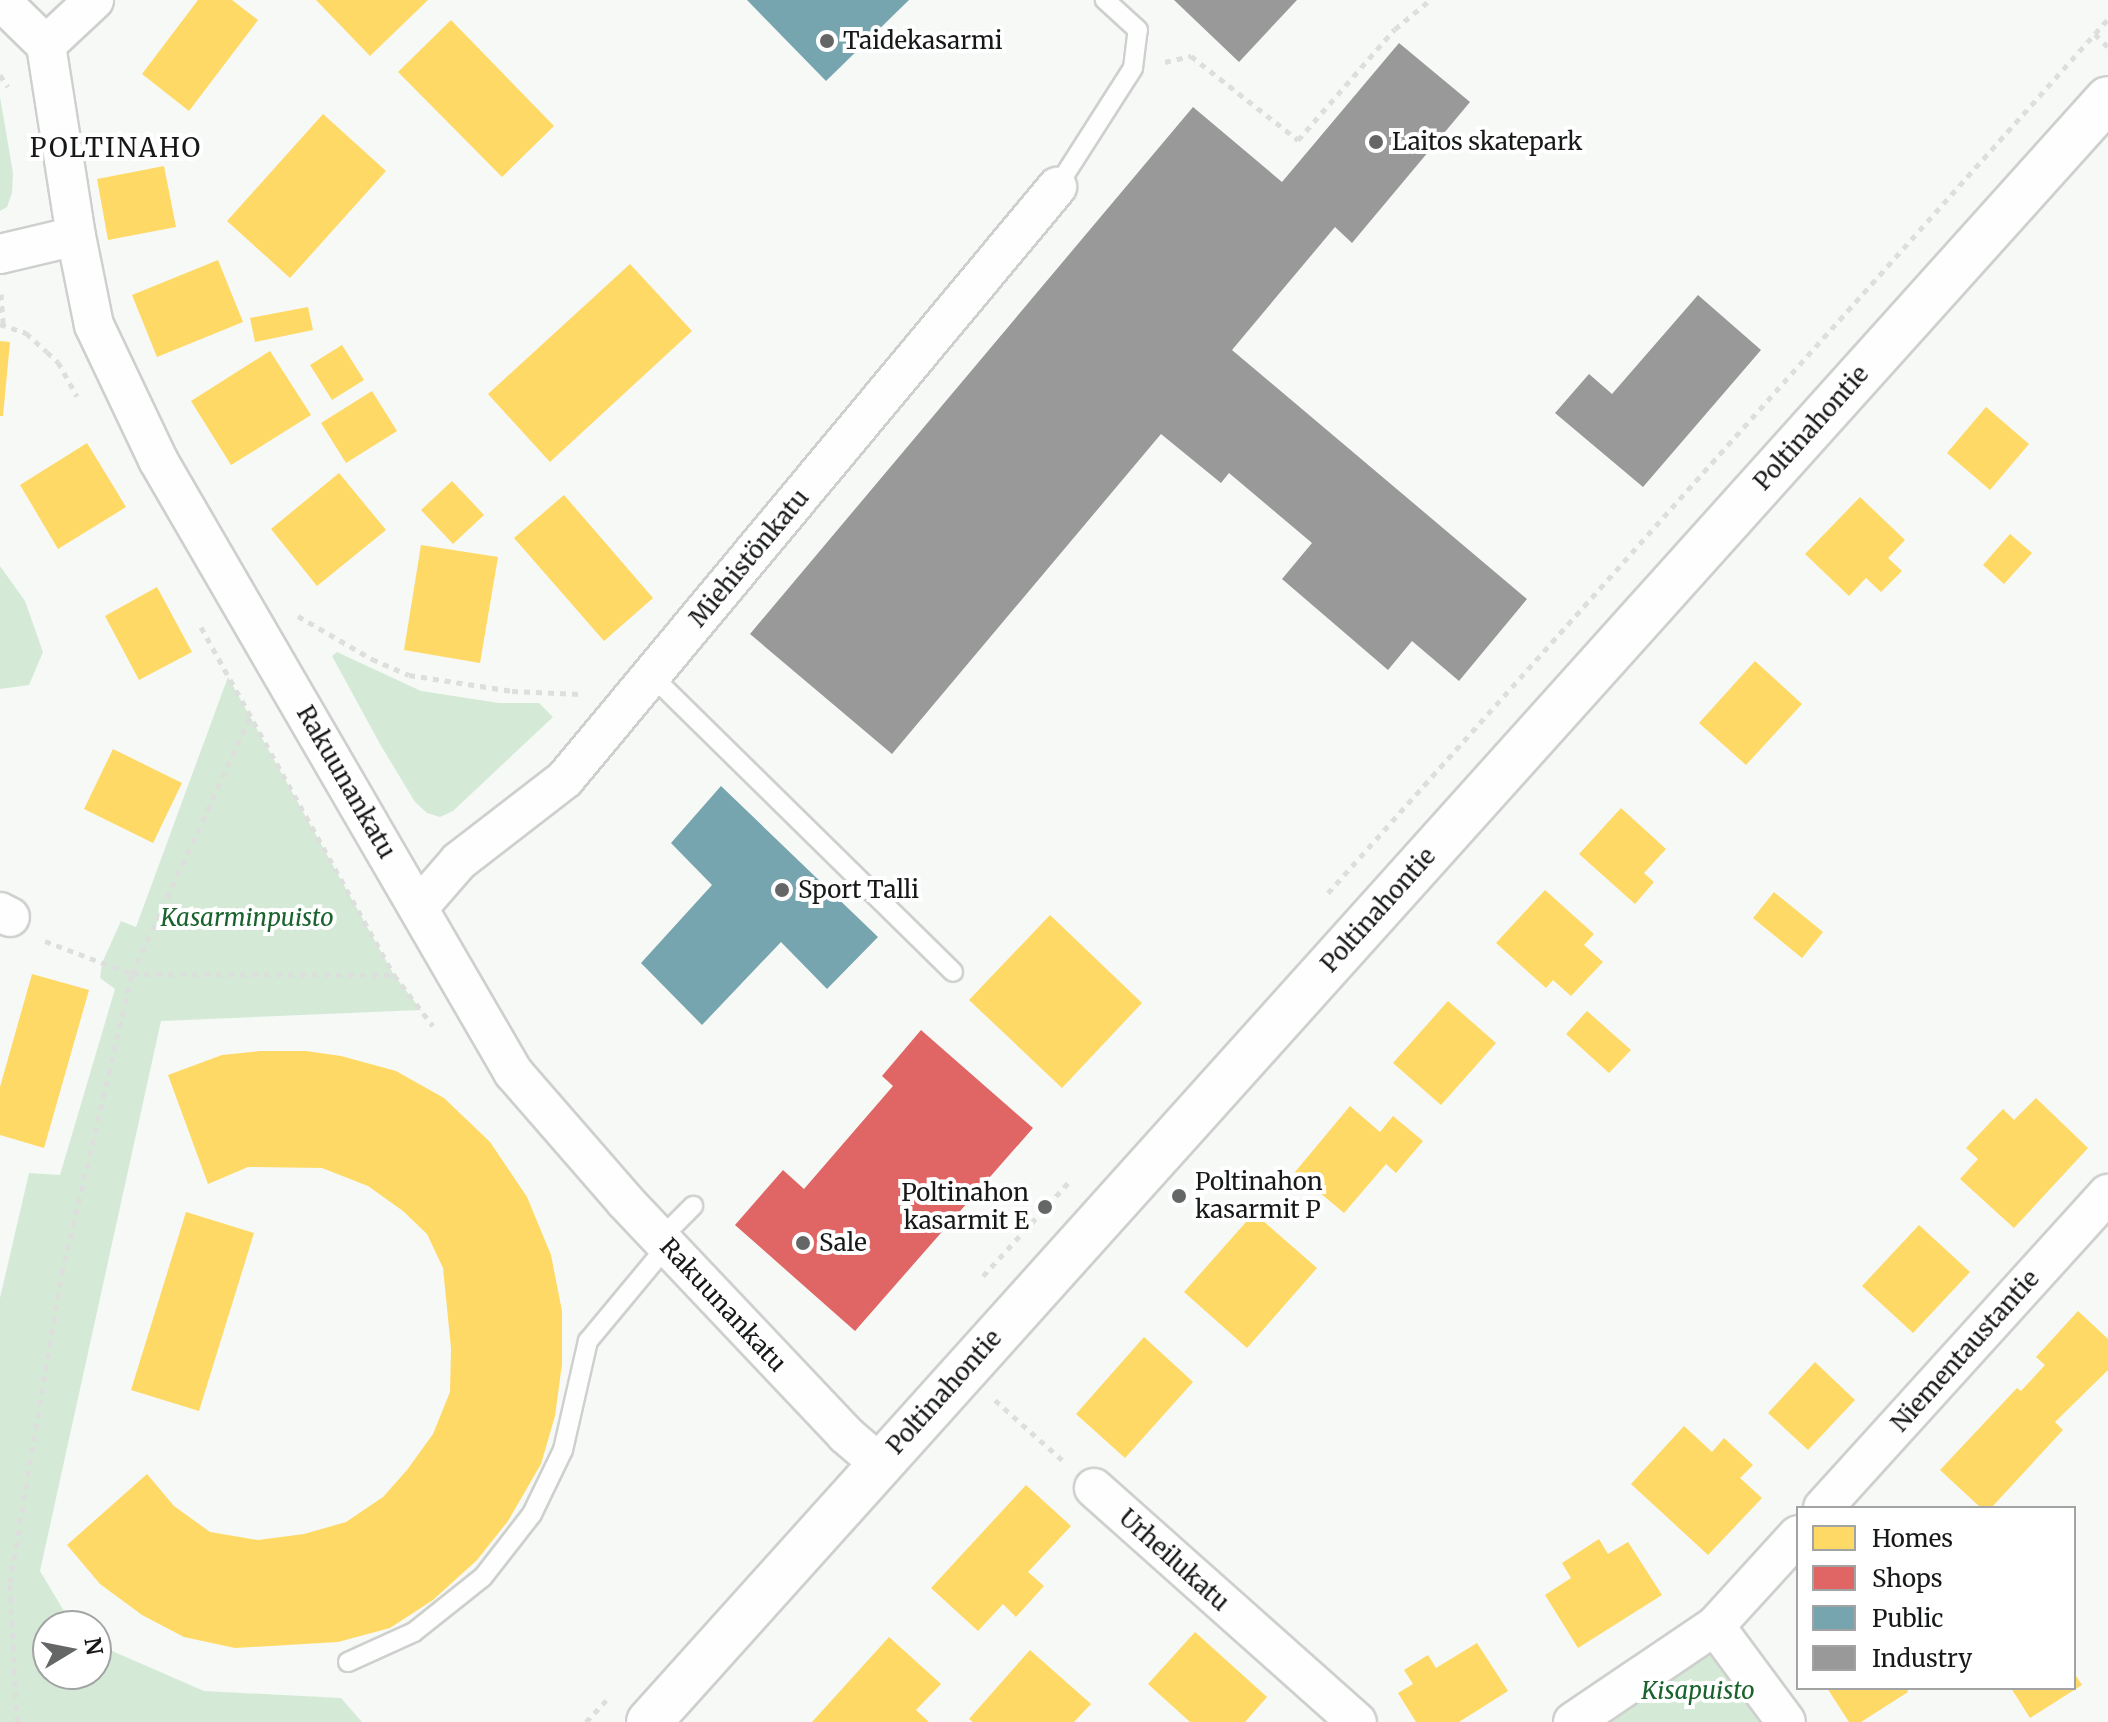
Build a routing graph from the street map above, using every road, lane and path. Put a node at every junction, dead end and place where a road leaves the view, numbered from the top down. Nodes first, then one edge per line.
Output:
1 (0, 0) edge
2 (94, 0) edge
3 (1105, 0) edge
4 (1430, 0) edge
5 (2108, 19) edge
6 (2095, 34) junction
7 (46, 45) junction
8 (2108, 47) edge
9 (1133, 68) junction
10 (2108, 99) edge
11 (1057, 187) joint
12 (76, 236) junction
13 (0, 254) edge
14 (0, 289) edge
15 (3, 324) dead end
16 (293, 613) dead end
17 (652, 676) junction
18 (595, 695) dead end
19 (251, 716) dead end
20 (1320, 901) dead end
21 (419, 907) junction
22 (5, 914) edge
23 (953, 972) dead end
24 (132, 974) junction
25 (394, 975) dead end
26 (1073, 1177) dead end
27 (2108, 1194) edge
28 (693, 1206) dead end
29 (664, 1242) junction
30 (974, 1286) dead end
31 (992, 1397) dead end
32 (880, 1464) junction
33 (1094, 1488) joint
34 (1825, 1506) edge
35 (1796, 1537) edge
36 (1715, 1626) junction
37 (348, 1662) dead end
38 (618, 1687) dead end
39 (17, 1722) edge
40 (586, 1722) edge
41 (649, 1722) edge
42 (1357, 1722) edge
43 (1573, 1722) edge
44 (1786, 1722) edge

1 - 7 street
2 - 7 street
3 - 9 lane
4 - 9 path
5 - 6 path
6 - 8 path
6 - 20 path
7 - 12 street, Rakuunankatu
9 - 11 lane
10 - 32 main road, Poltinahontie
11 - 17 street, Miehistönkatu
12 - 13 street
12 - 21 street, Rakuunankatu
14 - 15 path
16 - 18 path
17 - 21 street, Miehistönkatu
17 - 23 lane
19 - 24 path
21 - 29 street, Rakuunankatu
22 - 24 path
24 - 25 path
24 - 39 path
26 - 30 path
27 - 34 street, Niementaustantie
28 - 29 lane
29 - 32 street, Rakuunankatu
29 - 37 lane
31 - 33 path
32 - 41 main road, Poltinahontie
33 - 42 street, Urheilukatu
35 - 36 street
36 - 43 street
36 - 44 street
38 - 40 path

